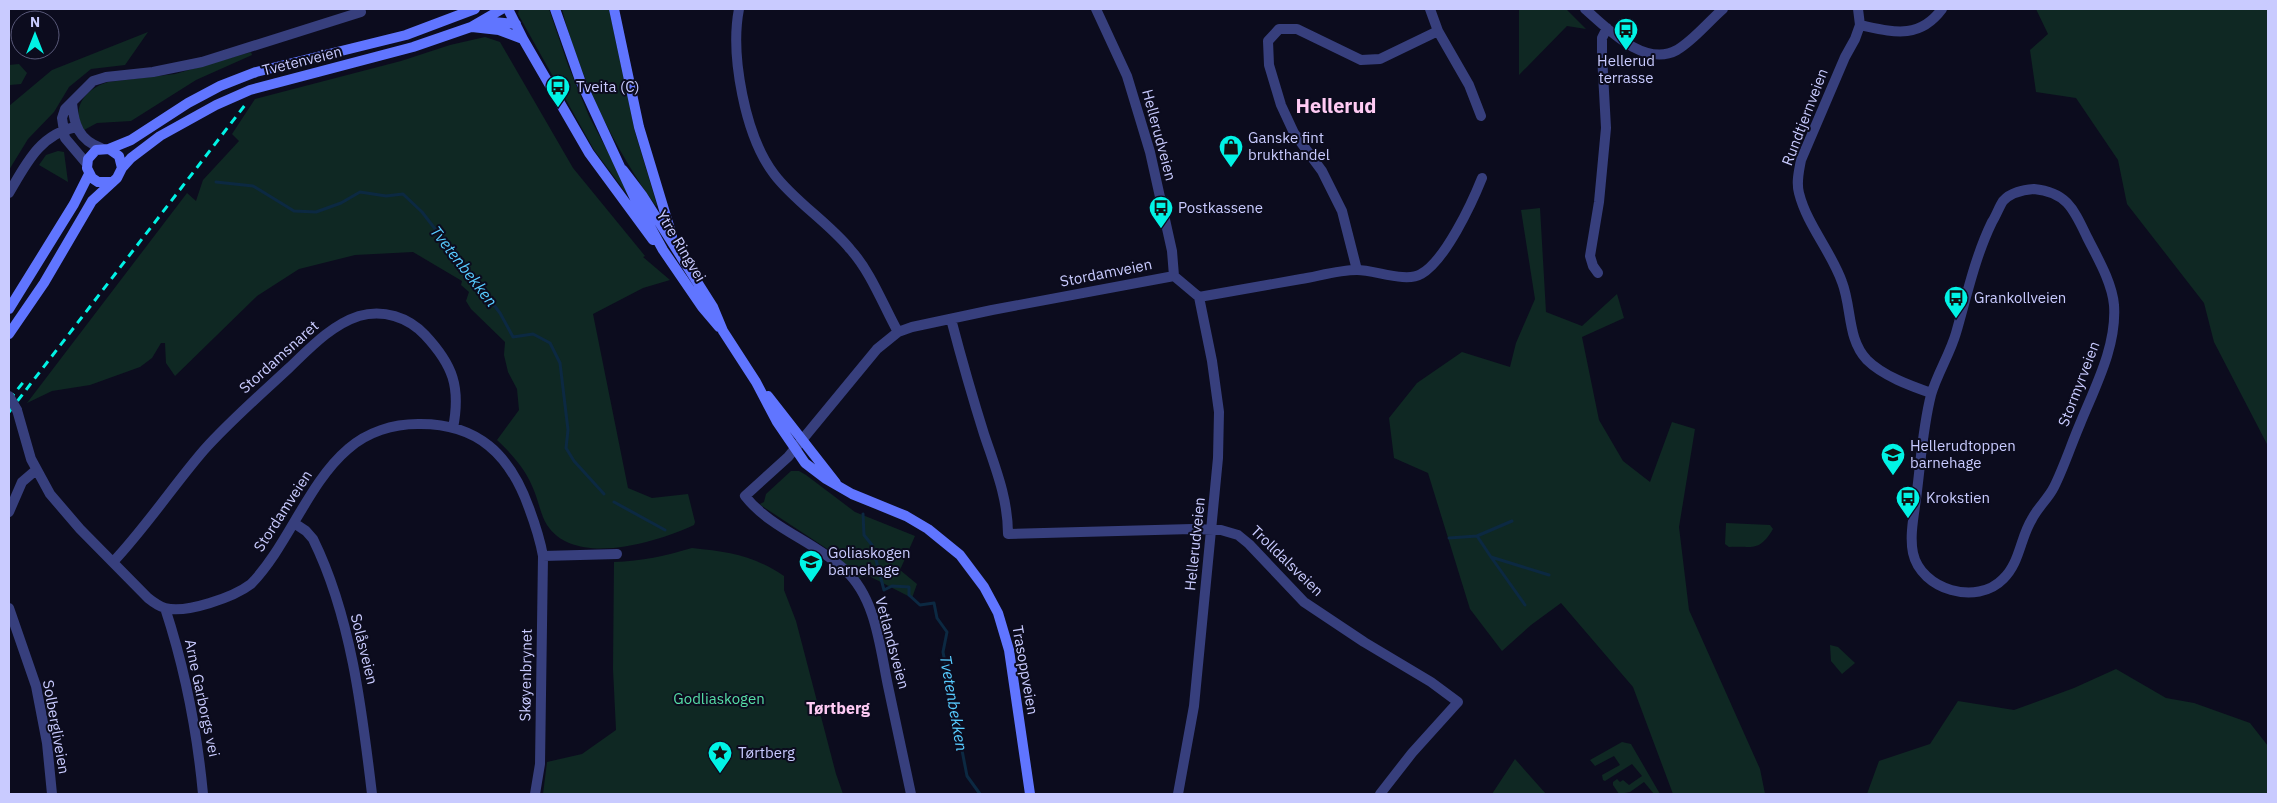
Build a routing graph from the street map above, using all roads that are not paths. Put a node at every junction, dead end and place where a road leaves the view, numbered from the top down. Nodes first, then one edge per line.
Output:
1 (475, 9) edge
2 (502, 9) edge
3 (508, 9) edge
4 (555, 9) edge
5 (614, 9) edge
6 (739, 9) edge
7 (1096, 9) edge
8 (1430, 9) edge
9 (1585, 9) edge
10 (1723, 9) edge
11 (1858, 9) edge
12 (1942, 9) edge
13 (360, 12) dead end
14 (481, 21) junction
15 (516, 24) junction
16 (1860, 25) junction
17 (471, 27) junction
18 (1607, 28) junction
19 (1438, 31) junction
20 (523, 39) junction
21 (72, 103) junction
22 (1481, 116) dead end
23 (76, 127) junction
24 (63, 131) junction
25 (105, 148) junction
26 (122, 168) junction
27 (88, 169) junction
28 (623, 170) junction
29 (1482, 178) dead end
30 (110, 182) junction
31 (9, 193) edge
32 (676, 249) junction
33 (663, 250) junction
34 (1357, 270) junction
35 (1598, 273) dead end
36 (1174, 276) junction
37 (1199, 297) junction
38 (9, 309) edge
39 (951, 319) junction
40 (723, 331) junction
41 (898, 332) junction
42 (9, 334) edge
43 (1931, 393) junction
44 (9, 396) edge
45 (454, 428) junction
46 (798, 443) junction
47 (36, 470) junction
48 (745, 496) joint
49 (9, 512) edge
50 (294, 523) junction
51 (1212, 530) junction
52 (617, 554) dead end
53 (543, 556) junction
54 (113, 562) junction
55 (9, 608) edge
56 (165, 608) junction
57 (52, 794) edge
58 (204, 794) edge
59 (372, 794) edge
60 (535, 794) edge
61 (911, 794) edge
62 (1030, 794) edge
63 (1178, 794) edge
64 (1380, 794) edge

1 - 25 main road, Tvetenveien
2 - 14 main road, Tvetenveien
3 - 15 main road
4 - 28 main road, Ytre Ringvei
5 - 32 main road
6 - 41 street
7 - 36 street, Hellerudveien
8 - 19 street
9 - 18 street
10 - 18 street
11 - 16 street
12 - 16 street
13 - 21 street
14 - 15 main road
14 - 17 main road, Tvetenveien
15 - 20 main road
16 - 43 street, Rundtjernveien
17 - 20 main road
17 - 26 main road, Tvetenveien
18 - 35 street
19 - 22 street
19 - 34 street
20 - 33 main road
21 - 23 street
21 - 24 street
23 - 24 street
23 - 25 street
24 - 27 street
24 - 31 street
25 - 26 main road
25 - 27 main road, Tvetenveien
26 - 30 main road, Tvetenveien
27 - 30 main road
27 - 38 main road, Tvetenveien
28 - 32 main road, Ytre Ringvei
28 - 33 main road, Ytre Ringvei
29 - 34 street
30 - 42 main road, Tvetenveien
32 - 40 main road, Ytre Ringvei
33 - 40 main road, Ytre Ringvei
34 - 37 street
36 - 37 street, Stordamveien
36 - 39 street, Stordamveien
37 - 51 street, Hellerudveien
39 - 41 street, Stordamveien
39 - 51 street, Trolldalsveien
40 - 46 main road, Ytre Ringvei
41 - 46 street, Stordamveien
43 - 43 street, Stormyrveien
44 - 47 street, bridge
45 - 50 street, Stordamveien
45 - 53 street, Stordamveien
45 - 54 street, Stordamsnaret
46 - 48 street, Stordamveien
46 - 62 main road, Trasoppveien
47 - 49 street
47 - 54 street
48 - 61 street, Vetlandsveien
50 - 56 street, Stordamveien
50 - 59 street, Solåsveien
51 - 63 street, Hellerudveien
51 - 64 street, Trolldalsveien
52 - 53 street
53 - 60 street, Skøyenbrynet
54 - 56 street
55 - 57 street, Solbergliveien
56 - 58 street, Arne Garborgs vei

